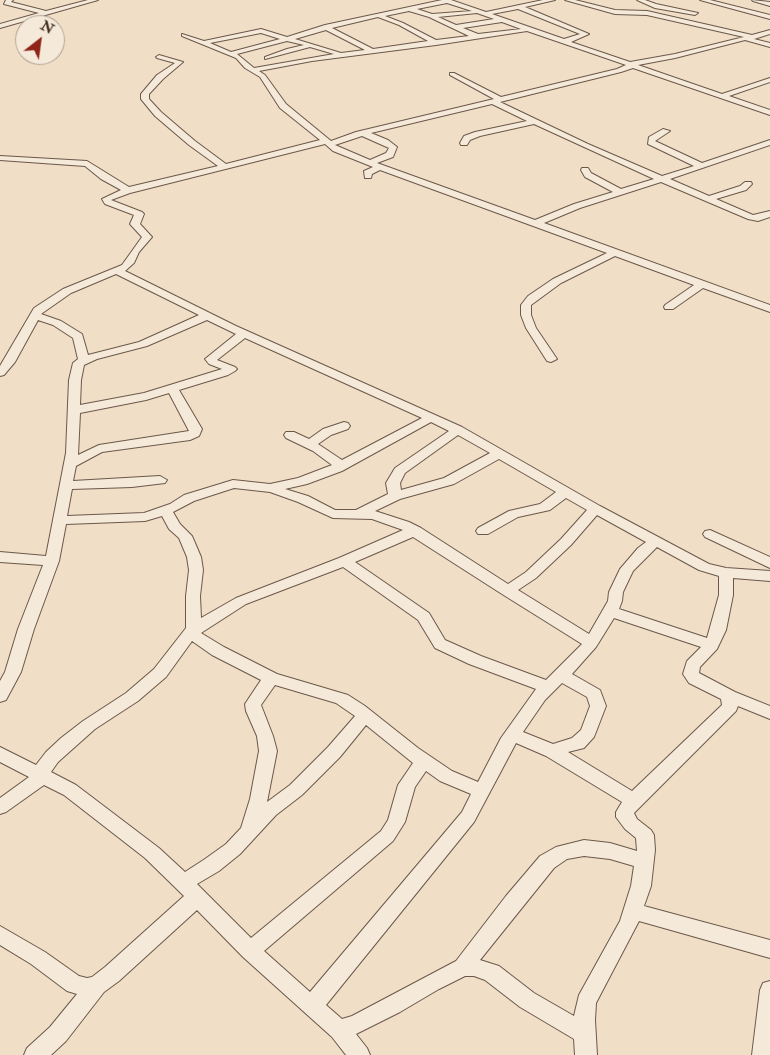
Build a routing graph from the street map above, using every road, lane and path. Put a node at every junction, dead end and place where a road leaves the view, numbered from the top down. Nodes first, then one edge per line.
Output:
1 (10, 0) edge
2 (95, 0) edge
3 (446, 0) edge
4 (512, 0) edge
5 (552, 0) edge
6 (568, 0) edge
7 (640, 0) edge
8 (704, 0) edge
9 (756, 0) edge
10 (398, 3) dead end
11 (770, 4) edge
12 (689, 5) dead end
13 (522, 6) junction
14 (709, 7) edge
15 (408, 8) junction
16 (366, 9) dead end
17 (48, 14) junction
18 (484, 14) junction
19 (44, 15) edge
20 (376, 15) junction
21 (432, 16) junction
22 (770, 17) edge
23 (501, 20) junction
24 (678, 20) junction
25 (0, 21) edge
26 (15, 22) edge
27 (15, 22) edge
28 (0, 26) edge
29 (325, 27) junction
30 (455, 27) junction
31 (527, 29) junction
32 (770, 32) edge
33 (184, 36) dead end
34 (477, 37) junction
35 (284, 38) junction
36 (751, 38) junction
37 (563, 42) junction
38 (203, 43) junction
39 (436, 43) junction
40 (770, 45) edge
41 (314, 46) junction
42 (372, 51) junction
43 (231, 54) junction
44 (345, 55) junction
45 (159, 57) dead end
46 (268, 58) dead end
47 (629, 65) junction
48 (253, 70) junction
49 (452, 74) dead end
50 (770, 80) edge
51 (723, 96) junction
52 (496, 100) junction
53 (770, 113) edge
54 (534, 122) junction
55 (666, 131) dead end
56 (363, 133) junction
57 (329, 142) junction
58 (770, 142) edge
59 (464, 143) dead end
60 (759, 146) junction
61 (770, 149) edge
62 (1, 157) edge
63 (369, 163) junction
64 (224, 166) junction
65 (701, 166) junction
66 (380, 167) junction
67 (585, 170) dead end
68 (368, 176) dead end
69 (661, 178) junction
70 (748, 184) dead end
71 (129, 190) junction
72 (620, 192) junction
73 (710, 198) junction
74 (770, 214) edge
75 (537, 223) junction
76 (616, 252) junction
77 (118, 271) junction
78 (702, 284) junction
79 (669, 307) dead end
80 (770, 308) edge
81 (35, 314) junction
82 (206, 316) junction
83 (244, 333) junction
84 (550, 359) dead end
85 (84, 360) junction
86 (0, 373) edge
87 (173, 389) junction
88 (75, 410) junction
89 (432, 417) junction
90 (344, 426) dead end
91 (458, 430) junction
92 (290, 435) dead end
93 (310, 444) junction
94 (498, 454) junction
95 (69, 465) junction
96 (341, 466) junction
97 (160, 480) dead end
98 (65, 485) junction
99 (270, 488) junction
100 (566, 492) junction
101 (395, 496) junction
102 (595, 509) junction
103 (166, 511) junction
104 (356, 515) junction
105 (60, 520) junction
106 (416, 531) junction
107 (483, 531) dead end
108 (710, 534) dead end
109 (656, 542) junction
110 (0, 557) edge
111 (52, 561) junction
112 (344, 561) junction
113 (770, 563) edge
114 (726, 573) junction
115 (770, 576) edge
116 (507, 591) junction
117 (610, 611) junction
118 (192, 632) junction
119 (591, 643) junction
120 (712, 645) junction
121 (271, 678) junction
122 (555, 681) junction
123 (0, 696) edge
124 (729, 696) junction
125 (770, 713) edge
126 (365, 715) junction
127 (512, 735) junction
128 (552, 751) junction
129 (0, 754) edge
130 (424, 761) junction
131 (42, 775) junction
132 (481, 791) junction
133 (634, 801) junction
134 (0, 807) edge
135 (249, 832) junction
136 (644, 862) junction
137 (183, 882) junction
138 (197, 897) junction
139 (633, 911) junction
140 (0, 935) edge
141 (770, 949) edge
142 (250, 951) junction
143 (462, 967) junction
144 (97, 985) junction
145 (770, 990) edge
146 (312, 1006) junction
147 (339, 1030) junction
148 (586, 1034) junction
149 (38, 1054) edge
150 (359, 1055) edge
151 (586, 1055) edge
152 (763, 1055) edge

1 - 17 street
2 - 17 street
3 - 15 street
3 - 18 street
4 - 13 street
5 - 13 street
6 - 24 street
7 - 14 street
8 - 14 street
9 - 11 street
10 - 15 street
12 - 14 street
13 - 18 street
13 - 37 street
14 - 22 street
14 - 24 street
15 - 20 street
15 - 21 street
16 - 20 street
17 - 19 street
18 - 21 street
18 - 23 street
20 - 29 street
20 - 39 street
21 - 30 street
23 - 30 street
23 - 31 street
24 - 36 street
25 - 26 street
27 - 28 street
29 - 35 street
29 - 42 street
30 - 34 street
31 - 34 street
31 - 37 street
32 - 36 street
33 - 38 street
34 - 39 street
35 - 38 street
35 - 41 street
35 - 43 street
36 - 40 street
36 - 47 street
37 - 47 street
38 - 43 street
39 - 42 street
41 - 44 street
41 - 46 street
42 - 44 street
43 - 48 street
44 - 48 street
45 - 64 street
47 - 51 street
47 - 52 street
48 - 57 street
49 - 52 street
50 - 51 street
51 - 53 street
52 - 54 street
52 - 56 street
54 - 59 street
54 - 69 street
55 - 65 street
56 - 57 street
56 - 63 street
57 - 63 street
57 - 64 street
58 - 60 street
60 - 61 street
60 - 65 street
62 - 71 street
63 - 66 street
64 - 71 street
65 - 69 street
66 - 68 street
66 - 75 street
67 - 72 street
69 - 72 street
69 - 73 street
70 - 73 street
71 - 77 street
72 - 75 street
73 - 74 street
75 - 76 street
76 - 78 street
76 - 84 street
77 - 81 street
77 - 82 street
78 - 79 street
78 - 80 street
81 - 85 street
81 - 86 street
82 - 83 street
82 - 85 street
83 - 87 street
83 - 89 street
85 - 88 street
87 - 88 street
87 - 95 street
88 - 95 street
89 - 91 street
89 - 96 street
90 - 93 street
91 - 94 street
91 - 101 street
92 - 93 street
93 - 96 street
94 - 100 street
94 - 101 street
95 - 98 street
96 - 99 street
97 - 98 street
98 - 105 street
99 - 103 street
99 - 104 street
100 - 102 street
100 - 107 street
101 - 104 street
102 - 109 street
102 - 116 street
103 - 105 street
103 - 118 street
104 - 106 street
105 - 111 street
106 - 112 street
106 - 116 street
108 - 113 street
109 - 114 street
109 - 117 street
110 - 111 street
111 - 123 street
112 - 118 street
112 - 122 street
114 - 115 street
114 - 120 street
116 - 119 street
117 - 119 street
117 - 120 street
118 - 121 street
118 - 131 street
119 - 122 street
120 - 124 street
121 - 126 street
121 - 135 street
122 - 127 street
122 - 128 street
124 - 125 street
124 - 133 street
126 - 130 street
126 - 135 street
127 - 128 street
127 - 132 street
128 - 133 street
129 - 131 street
130 - 132 street
130 - 142 street
131 - 134 street
131 - 137 street
132 - 146 street
133 - 136 street
135 - 137 street
136 - 139 street
136 - 143 street
137 - 138 street
138 - 142 street
138 - 144 street
139 - 141 street
139 - 148 street
140 - 144 street
142 - 146 street
143 - 147 street
143 - 148 street
144 - 149 street
145 - 152 street
146 - 147 street
147 - 150 street
148 - 151 street

